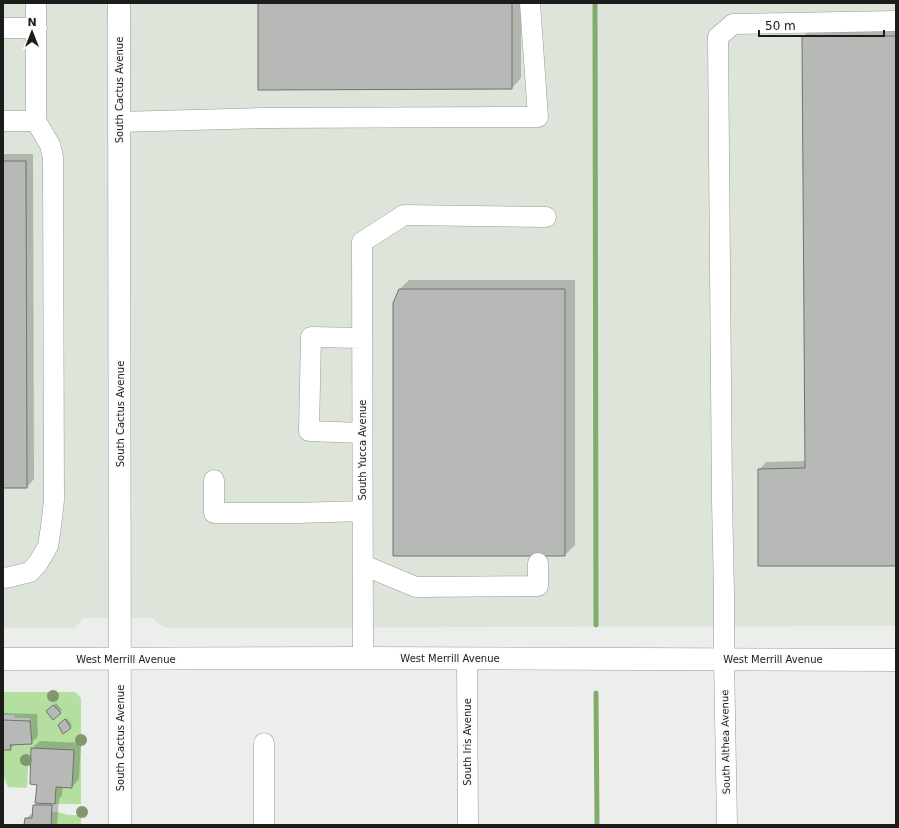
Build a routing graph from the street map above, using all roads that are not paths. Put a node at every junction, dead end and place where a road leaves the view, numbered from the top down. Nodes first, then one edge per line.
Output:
1 (36, 3) edge
2 (119, 3) edge
3 (530, 3) edge
4 (896, 21) edge
5 (3, 28) edge
6 (37, 28) junction
7 (3, 121) edge
8 (36, 121) junction
9 (119, 122) junction
10 (546, 217) dead end
11 (362, 338) junction
12 (362, 433) junction
13 (214, 480) dead end
14 (362, 511) junction
15 (538, 563) dead end
16 (363, 565) junction
17 (3, 578) edge
18 (363, 658) junction
19 (3, 659) edge
20 (120, 659) junction
21 (467, 659) junction
22 (724, 659) junction
23 (896, 660) edge
24 (264, 743) dead end
25 (120, 825) edge
26 (264, 825) edge
27 (468, 825) edge
28 (727, 825) edge

1 - 6 street
2 - 9 main road, South Cactus Avenue
3 - 9 street
4 - 22 street, South Althea Avenue
5 - 6 street
6 - 8 street
7 - 8 street
8 - 17 street
9 - 20 main road, South Cactus Avenue
10 - 11 street, South Yucca Avenue
11 - 12 street, South Yucca Avenue
11 - 12 street
12 - 14 street, South Yucca Avenue
13 - 14 street
14 - 16 street, South Yucca Avenue
15 - 16 street
16 - 18 street, South Yucca Avenue
18 - 20 main road, West Merrill Avenue
18 - 21 main road, West Merrill Avenue
19 - 20 main road, West Merrill Avenue
20 - 25 main road, South Cactus Avenue
21 - 22 main road, West Merrill Avenue
21 - 27 street, South Iris Avenue
22 - 23 main road, West Merrill Avenue
22 - 28 street, South Althea Avenue
24 - 26 street

